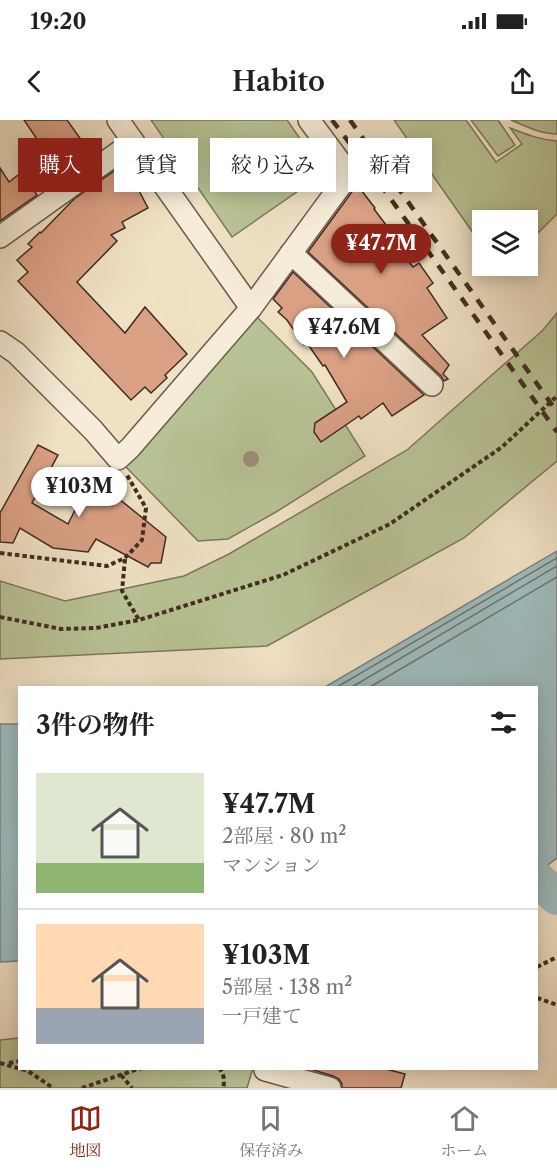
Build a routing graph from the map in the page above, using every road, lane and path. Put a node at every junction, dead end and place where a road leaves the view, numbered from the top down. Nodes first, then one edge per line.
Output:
1 (118, 120) edge
2 (309, 120) edge
3 (130, 138) edge
4 (114, 156) edge
5 (169, 192) edge
6 (0, 237) edge
7 (291, 253) junction
8 (251, 308) junction
9 (0, 342) edge
10 (432, 385) dead end
11 (557, 396) edge
12 (118, 459) junction
13 (0, 553) edge
14 (125, 558) junction
15 (0, 617) edge
16 (139, 620) junction
17 (557, 957) edge
18 (538, 966) edge
19 (538, 998) edge
20 (557, 1005) edge
21 (18, 1061) edge
22 (3, 1063) edge
23 (18, 1068) edge
24 (25, 1070) edge
25 (135, 1070) edge
26 (221, 1070) edge
27 (121, 1075) junction
28 (263, 1075) edge
29 (53, 1088) edge
30 (82, 1088) edge
31 (132, 1088) edge
32 (223, 1088) edge
33 (330, 1088) edge

1 - 3 street
2 - 7 street
4 - 6 street
5 - 8 street
7 - 8 street
7 - 10 street
8 - 12 street
9 - 12 street
11 - 16 path
12 - 14 path
13 - 14 path
14 - 16 path
15 - 16 path
17 - 18 path
19 - 20 path
21 - 22 path
22 - 23 path
24 - 29 path
25 - 27 path
26 - 32 path
27 - 30 path
27 - 31 path
28 - 33 street

